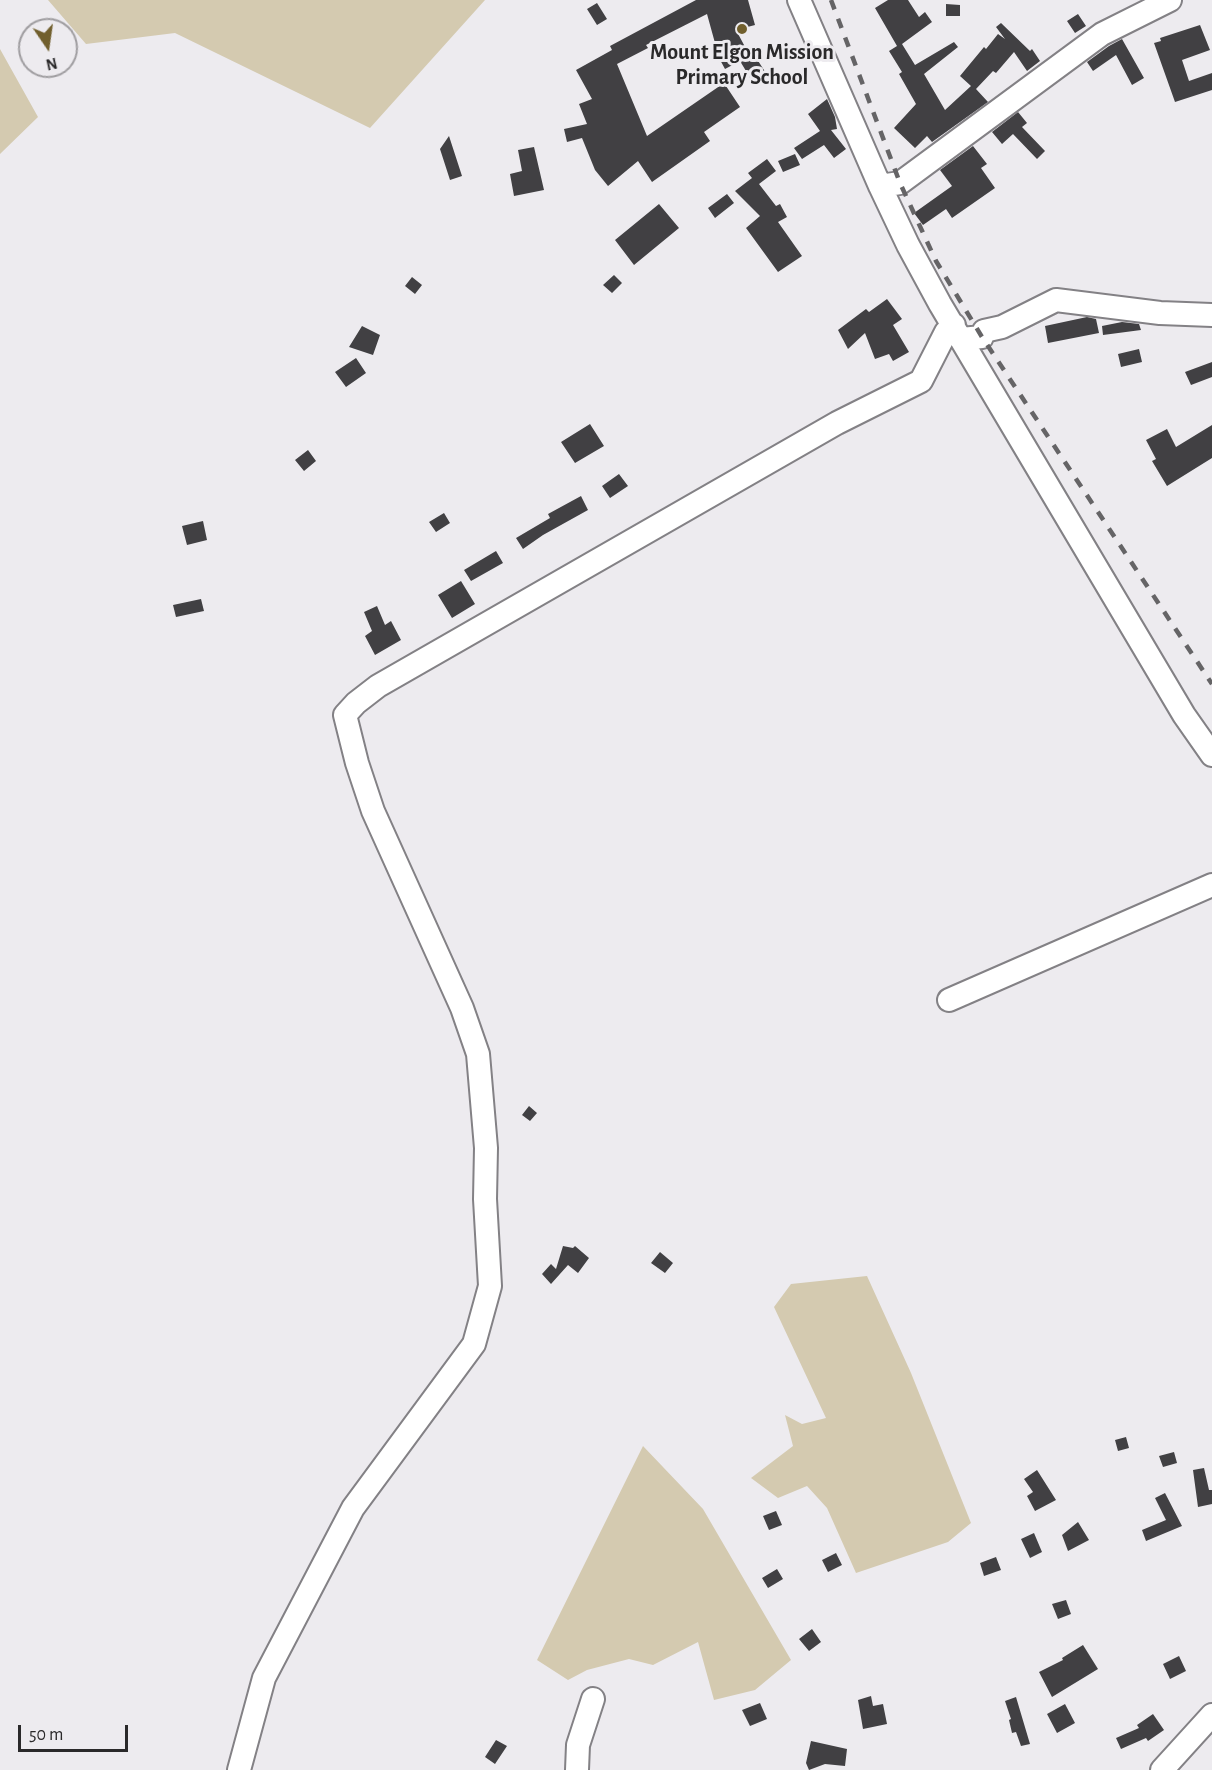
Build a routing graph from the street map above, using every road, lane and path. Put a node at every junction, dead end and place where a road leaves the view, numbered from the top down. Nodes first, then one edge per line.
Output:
1 (799, 0) edge
2 (1170, 0) edge
3 (880, 186) junction
4 (1212, 315) edge
5 (958, 332) junction
6 (1212, 755) edge
7 (1212, 885) edge
8 (949, 1000) dead end
9 (593, 1699) dead end
10 (1212, 1715) edge
11 (239, 1770) edge
12 (577, 1770) edge
13 (1162, 1770) edge

1 - 3 street
2 - 3 street
3 - 5 street
4 - 5 street
5 - 6 street
5 - 11 street
7 - 8 street
9 - 12 street
10 - 13 street

